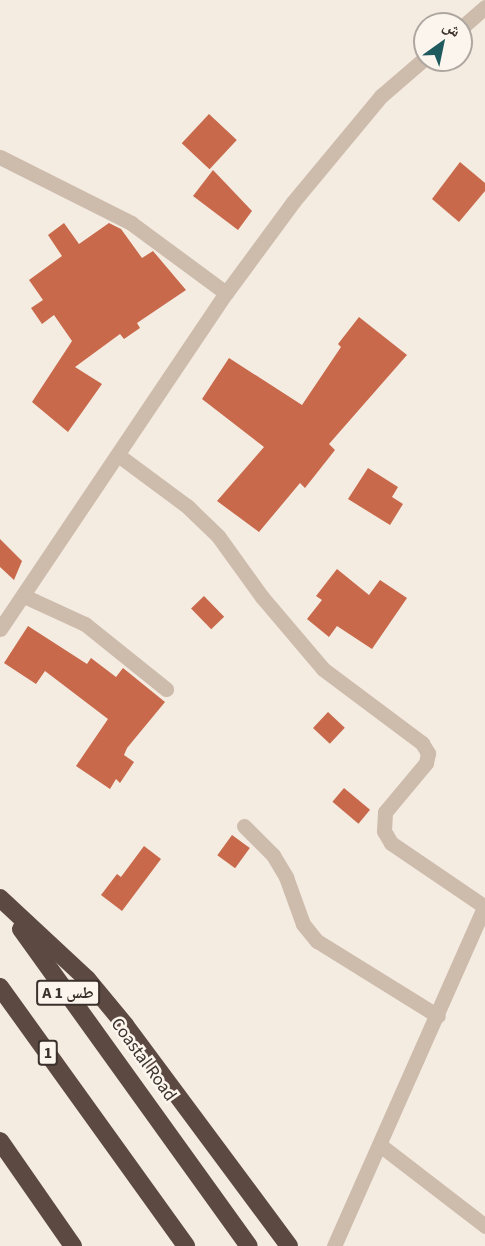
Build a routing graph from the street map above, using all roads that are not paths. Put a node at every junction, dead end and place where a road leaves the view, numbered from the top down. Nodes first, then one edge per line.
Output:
1 (413, 68) edge
2 (0, 157) edge
3 (226, 293) junction
4 (118, 455) junction
5 (24, 596) junction
6 (0, 629) edge
7 (166, 689) dead end
8 (244, 826) dead end
9 (0, 899) edge
10 (485, 907) edge
11 (0, 987) edge
12 (438, 1016) junction
13 (0, 1141) edge
14 (380, 1145) junction
15 (485, 1226) edge
16 (73, 1246) edge
17 (186, 1246) edge
18 (249, 1246) edge
19 (289, 1246) edge
20 (334, 1246) edge

1 - 3 street
2 - 3 street
3 - 4 street
4 - 5 street
4 - 10 street
5 - 6 street
5 - 7 street
8 - 12 street
9 - 18 highway, Coastal Road / A 1 طس
9 - 19 highway
10 - 12 street
11 - 17 highway, 1
12 - 14 street
13 - 16 highway
14 - 15 street
14 - 20 street

